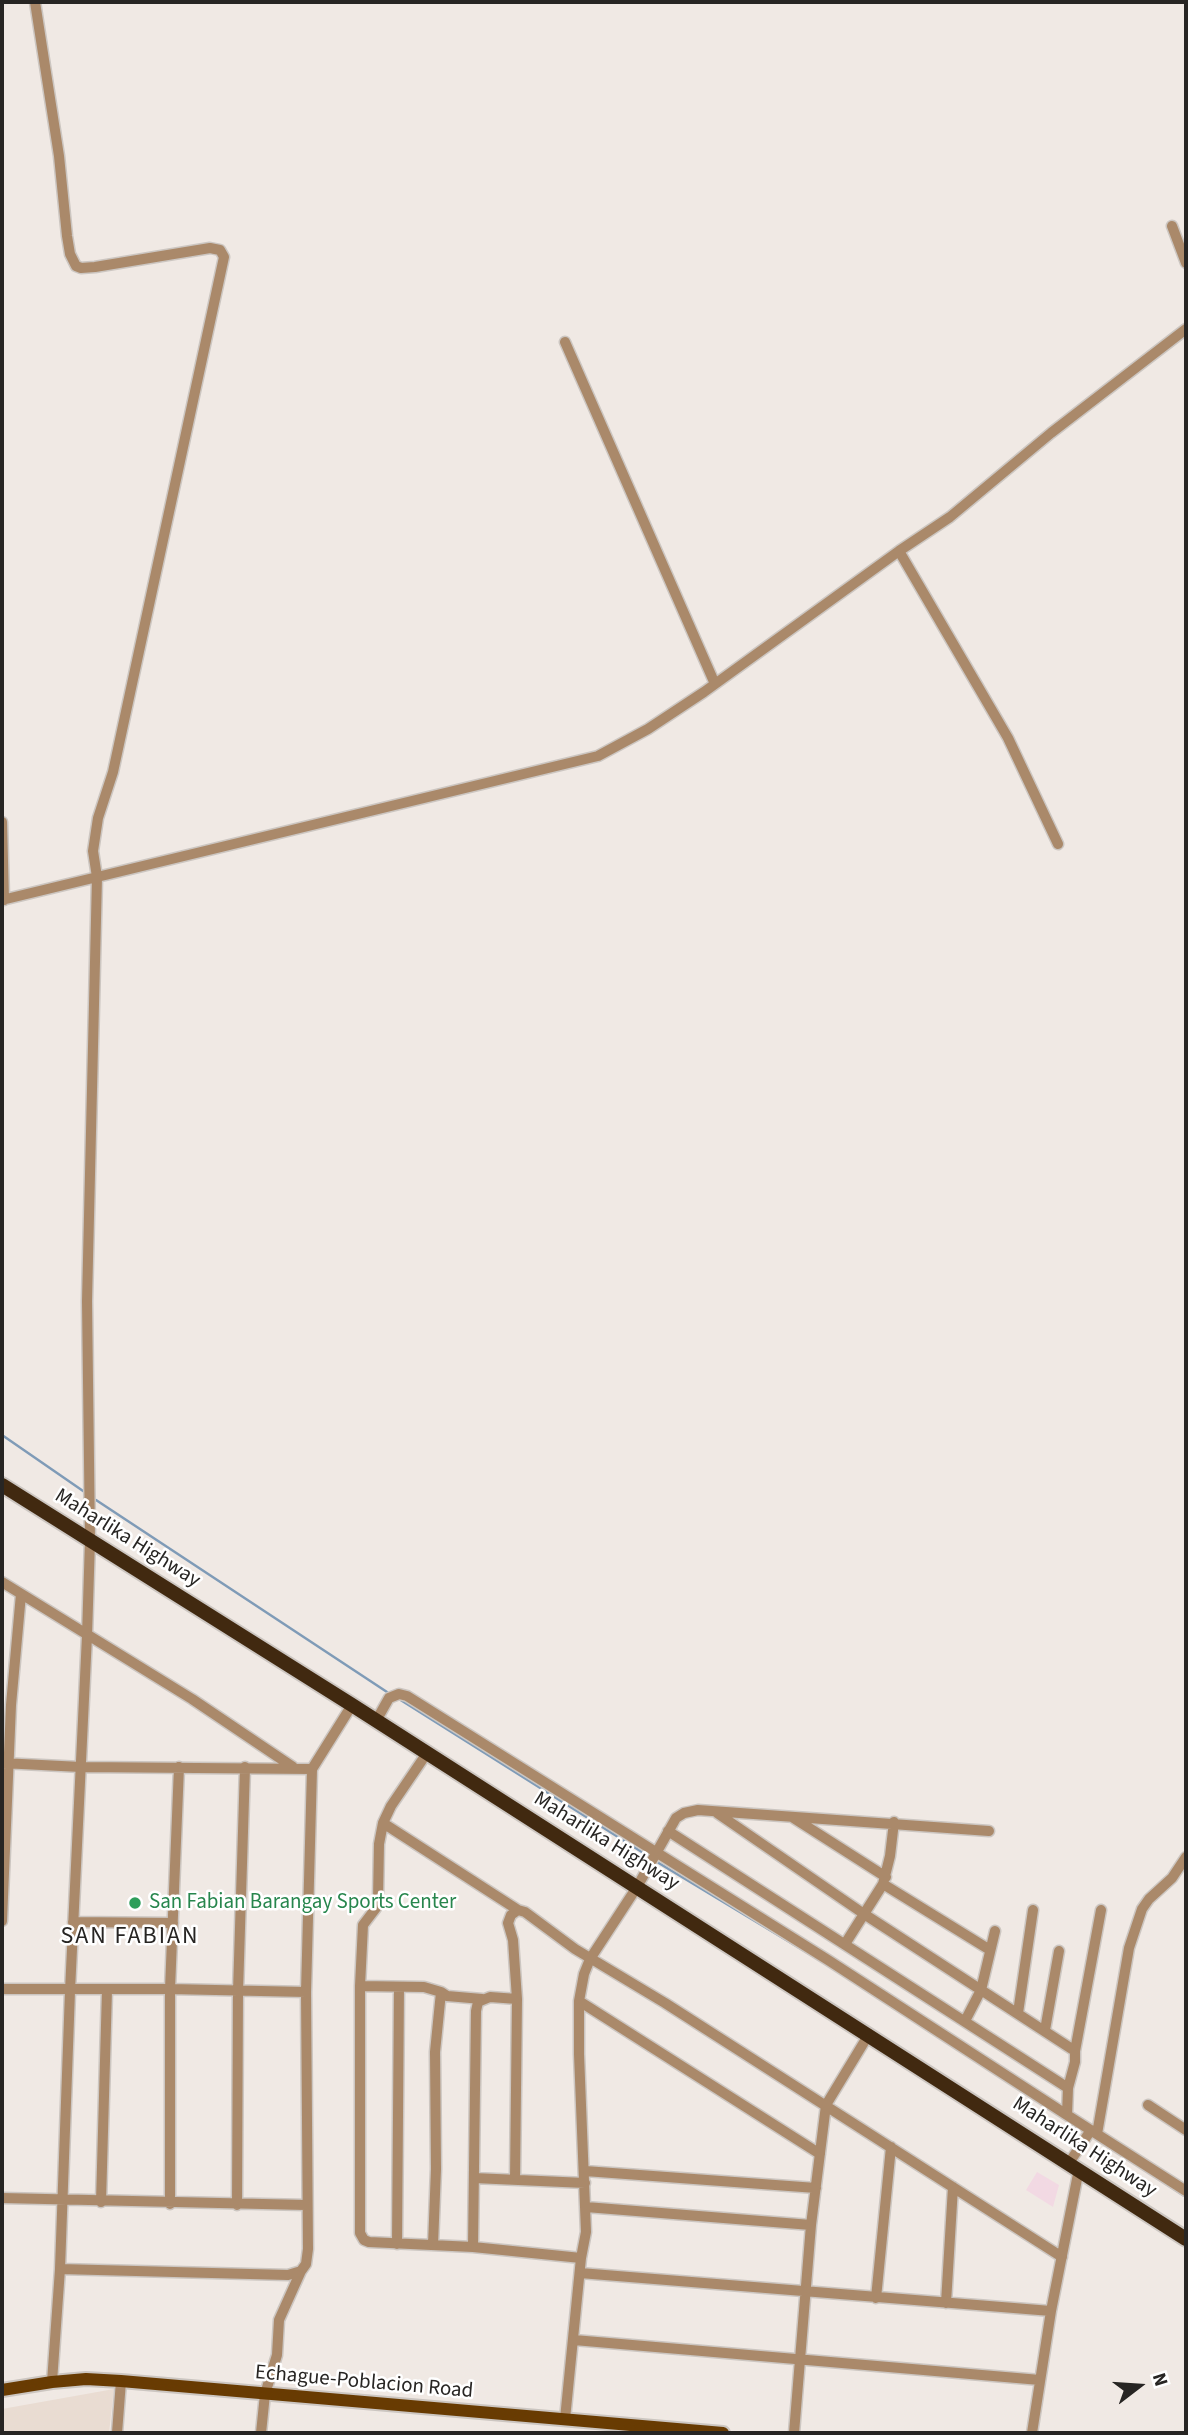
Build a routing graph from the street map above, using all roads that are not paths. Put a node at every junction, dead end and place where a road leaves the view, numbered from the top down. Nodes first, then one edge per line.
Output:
1 (35, 2) edge
2 (1172, 226) dead end
3 (1186, 263) edge
4 (1186, 330) edge
5 (565, 342) dead end
6 (899, 551) junction
7 (715, 684) junction
8 (2, 821) edge
9 (1058, 844) dead end
10 (97, 877) junction
11 (3, 900) edge
12 (2, 1485) edge
13 (89, 1540) junction
14 (2, 1582) edge
15 (21, 1594) junction
16 (87, 1636) junction
17 (352, 1705) junction
18 (376, 1721) junction
19 (427, 1753) junction
20 (5, 1763) edge
21 (80, 1767) junction
22 (179, 1767) junction
23 (245, 1767) junction
24 (293, 1767) junction
25 (312, 1769) junction
26 (714, 1811) junction
27 (792, 1817) junction
28 (894, 1822) junction
29 (383, 1823) junction
30 (668, 1831) junction
31 (989, 1831) dead end
32 (655, 1852) junction
33 (1186, 1857) edge
34 (885, 1881) junction
35 (637, 1887) junction
36 (519, 1910) junction
37 (1033, 1910) dead end
38 (1101, 1910) dead end
39 (864, 1914) junction
40 (2, 1921) edge
41 (73, 1922) junction
42 (173, 1923) junction
43 (995, 1931) dead end
44 (845, 1944) junction
45 (990, 1950) junction
46 (1059, 1951) dead end
47 (590, 1959) junction
48 (359, 1986) junction
49 (399, 1987) junction
50 (2, 1989) edge
51 (170, 1989) junction
52 (107, 1990) junction
53 (981, 1990) junction
54 (70, 1991) junction
55 (238, 1992) junction
56 (306, 1992) junction
57 (441, 1992) junction
58 (482, 1999) junction
59 (517, 1999) junction
60 (579, 2001) junction
61 (1018, 2013) junction
62 (965, 2021) junction
63 (1045, 2031) junction
64 (869, 2034) junction
65 (1075, 2051) junction
66 (1068, 2088) junction
67 (826, 2105) junction
68 (1148, 2105) dead end
69 (1067, 2115) junction
70 (1186, 2130) edge
71 (1094, 2132) junction
72 (891, 2147) junction
73 (820, 2154) junction
74 (1074, 2166) junction
75 (585, 2171) junction
76 (474, 2178) junction
77 (514, 2180) junction
78 (585, 2183) junction
79 (953, 2186) junction
80 (816, 2188) junction
81 (1186, 2191) edge
82 (2, 2198) edge
83 (63, 2200) junction
84 (101, 2202) junction
85 (170, 2204) junction
86 (237, 2205) junction
87 (306, 2206) junction
88 (586, 2207) junction
89 (811, 2225) junction
90 (1186, 2239) edge
91 (397, 2244) junction
92 (433, 2245) junction
93 (473, 2247) junction
94 (1062, 2257) junction
95 (581, 2258) junction
96 (60, 2269) junction
97 (301, 2271) junction
98 (580, 2273) junction
99 (806, 2290) junction
100 (876, 2298) junction
101 (946, 2303) junction
102 (1051, 2311) junction
103 (574, 2340) junction
104 (801, 2359) junction
105 (1040, 2380) junction
106 (121, 2381) junction
107 (52, 2382) junction
108 (2, 2390) edge
109 (265, 2394) junction
110 (565, 2419) junction
111 (612, 2428) edge
112 (117, 2433) edge
113 (261, 2433) edge
114 (723, 2433) edge
115 (794, 2433) edge
116 (1032, 2433) edge

1 - 10 street
2 - 3 street
4 - 6 street
5 - 7 street
6 - 7 street
6 - 9 street
7 - 10 street
8 - 11 street
10 - 11 street
10 - 13 street
12 - 13 highway, Maharlika Highway
13 - 16 street
13 - 17 highway, Maharlika Highway
14 - 15 street
15 - 16 street
15 - 20 street
16 - 21 street
16 - 24 street
17 - 18 highway, Maharlika Highway
17 - 25 street
18 - 19 highway, Maharlika Highway
18 - 32 street
19 - 29 street
19 - 35 highway, Maharlika Highway
20 - 21 street
20 - 40 street
21 - 22 street
21 - 41 street
22 - 23 street
22 - 42 street
23 - 24 street
23 - 55 street
24 - 25 street
25 - 56 street
26 - 27 street
26 - 30 street
26 - 39 street
27 - 28 street
27 - 34 street
28 - 31 street
28 - 34 street
29 - 36 street
29 - 48 street
30 - 32 street
30 - 44 street
32 - 35 street
32 - 69 street
33 - 71 street
34 - 39 street
34 - 45 street
35 - 47 street
35 - 64 highway, Maharlika Highway
36 - 47 street
36 - 59 street
37 - 61 street
38 - 65 street
39 - 44 street
39 - 53 street
41 - 42 street
41 - 54 street
42 - 51 street
43 - 45 street
44 - 62 street
45 - 53 street
46 - 63 street
47 - 60 street
47 - 67 street
48 - 49 street
48 - 91 street
49 - 57 street
49 - 91 street
50 - 54 street
51 - 52 street
51 - 55 street
51 - 85 street
52 - 54 street
52 - 84 street
53 - 61 street
53 - 62 street
54 - 83 street
55 - 56 street
55 - 86 street
56 - 87 street
57 - 58 street
57 - 92 street
58 - 59 street
58 - 76 street
59 - 77 street
60 - 73 street
60 - 75 street
61 - 63 street
62 - 66 street
63 - 65 street
64 - 67 street
64 - 74 highway, Maharlika Highway
65 - 66 street
66 - 69 street
67 - 72 street
67 - 73 street
68 - 70 street
69 - 71 street
71 - 74 street
71 - 81 street
72 - 79 street
72 - 100 street
73 - 80 street
74 - 90 highway, Maharlika Highway
74 - 94 street
75 - 78 street
75 - 80 street
76 - 77 street
76 - 93 street
77 - 78 street
78 - 88 street
79 - 94 street
79 - 101 street
80 - 89 street
82 - 83 street
83 - 84 street
83 - 96 street
84 - 85 street
85 - 86 street
86 - 87 street
87 - 97 street
88 - 89 street
88 - 95 street
89 - 99 street
91 - 92 street
92 - 93 street
93 - 95 street
94 - 102 street
95 - 98 street
96 - 97 street
96 - 107 street
97 - 109 street
98 - 99 street
98 - 103 street
99 - 100 street
99 - 104 street
100 - 101 street
101 - 102 street
102 - 105 street
103 - 104 street
103 - 110 street
104 - 105 street
104 - 115 street
105 - 116 street
106 - 107 main road, Echague-Poblacion Road
106 - 109 main road, Echague-Poblacion Road
106 - 112 street
107 - 108 main road, Echague-Poblacion Road
109 - 110 main road, Echague-Poblacion Road
109 - 113 street
110 - 111 main road, Echague-Poblacion Road
111 - 114 main road, Echague-Poblacion Road

